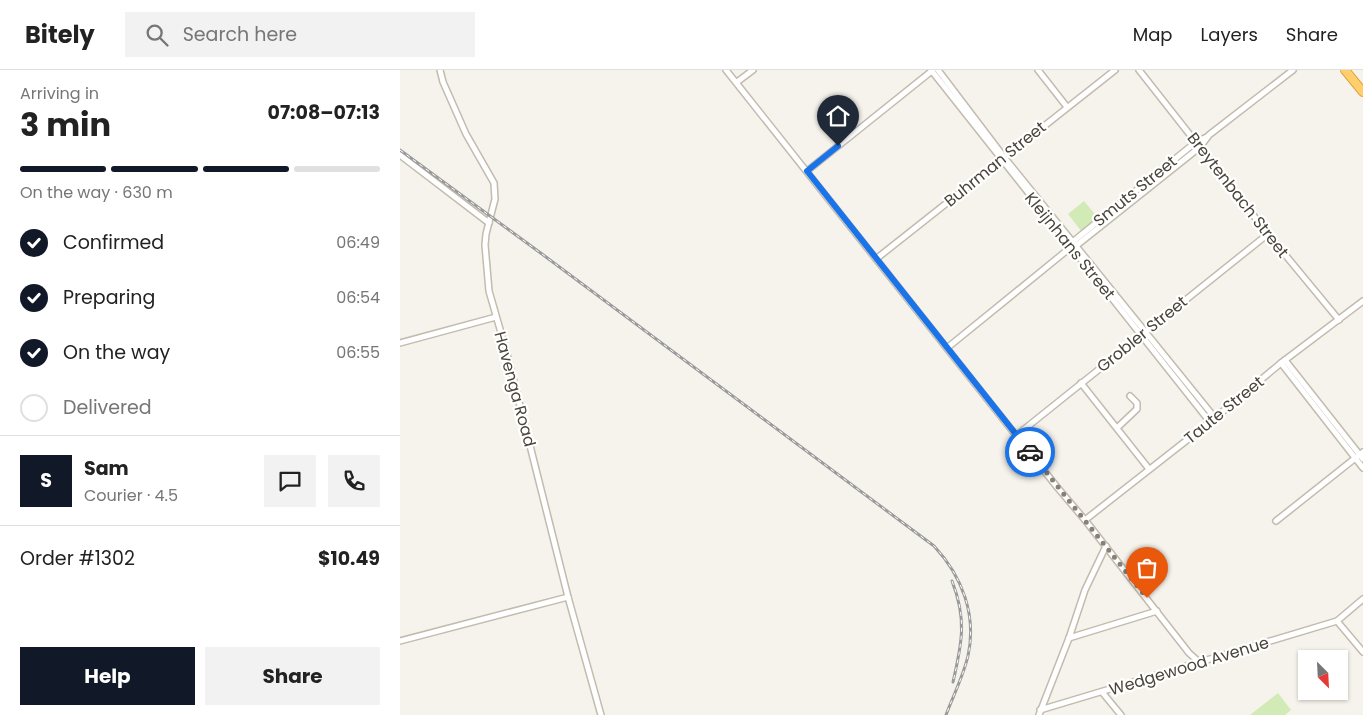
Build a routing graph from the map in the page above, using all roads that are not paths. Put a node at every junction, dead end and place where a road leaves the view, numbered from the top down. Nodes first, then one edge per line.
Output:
1 (440, 70) edge
2 (726, 70) edge
3 (753, 70) edge
4 (933, 70) edge
5 (1038, 70) edge
6 (1115, 70) edge
7 (1139, 70) edge
8 (1293, 70) edge
9 (1345, 70) edge
10 (737, 82) junction
11 (1363, 92) edge
12 (1067, 107) junction
13 (1198, 144) junction
14 (400, 155) edge
15 (1002, 158) junction
16 (807, 171) junction
17 (489, 222) junction
18 (1268, 234) junction
19 (1073, 246) junction
20 (876, 259) junction
21 (1363, 301) edge
22 (496, 317) junction
23 (1339, 320) junction
24 (1143, 334) junction
25 (400, 343) edge
26 (947, 348) junction
27 (1283, 362) junction
28 (1081, 383) junction
29 (1130, 396) dead end
30 (1213, 420) junction
31 (1117, 428) junction
32 (1017, 435) junction
33 (1360, 456) edge
34 (1363, 468) edge
35 (1150, 470) junction
36 (1085, 520) junction
37 (1276, 521) dead end
38 (1106, 546) junction
39 (568, 597) junction
40 (1363, 600) edge
41 (1157, 611) junction
42 (1337, 621) junction
43 (1069, 638) junction
44 (400, 641) edge
45 (1363, 652) edge
46 (1199, 662) junction
47 (1102, 692) junction
48 (1040, 713) edge
49 (601, 715) edge
50 (1121, 715) edge

1 - 17 street, Havenga Road
2 - 10 street
3 - 10 street
4 - 15 street, Kleijnhans Street
4 - 16 street
5 - 12 street
6 - 12 street, Buhrman Street
7 - 13 street, Breytenbach Street
8 - 13 street, Smuts Street
9 - 11 highway
10 - 16 street
12 - 15 street, Buhrman Street
13 - 18 street, Breytenbach Street
13 - 19 street, Smuts Street
14 - 17 street
15 - 19 street, Kleijnhans Street
15 - 20 street, Buhrman Street
16 - 20 street
17 - 22 street, Havenga Road
18 - 23 street, Breytenbach Street
18 - 24 street, Grobler Street
19 - 24 street, Kleijnhans Street
19 - 26 street, Smuts Street
20 - 26 street
21 - 23 street, Taute Street
22 - 25 street
22 - 39 street, Havenga Road
23 - 27 street, Taute Street
24 - 28 street, Grobler Street
24 - 30 street, Kleijnhans Street
26 - 32 street
27 - 30 street, Taute Street
27 - 33 street
28 - 31 street
28 - 32 street, Grobler Street
29 - 31 street
30 - 35 street, Taute Street
31 - 35 street
32 - 36 street
33 - 34 street
33 - 37 street
35 - 36 street, Taute Street
36 - 38 street
38 - 41 street
38 - 43 street
39 - 44 street
39 - 49 street, Havenga Road
40 - 42 street
41 - 43 street
41 - 46 street
42 - 45 street
42 - 46 street, Wedgewood Avenue
43 - 48 street
46 - 47 street, Wedgewood Avenue
47 - 48 street, Wedgewood Avenue
47 - 50 street

